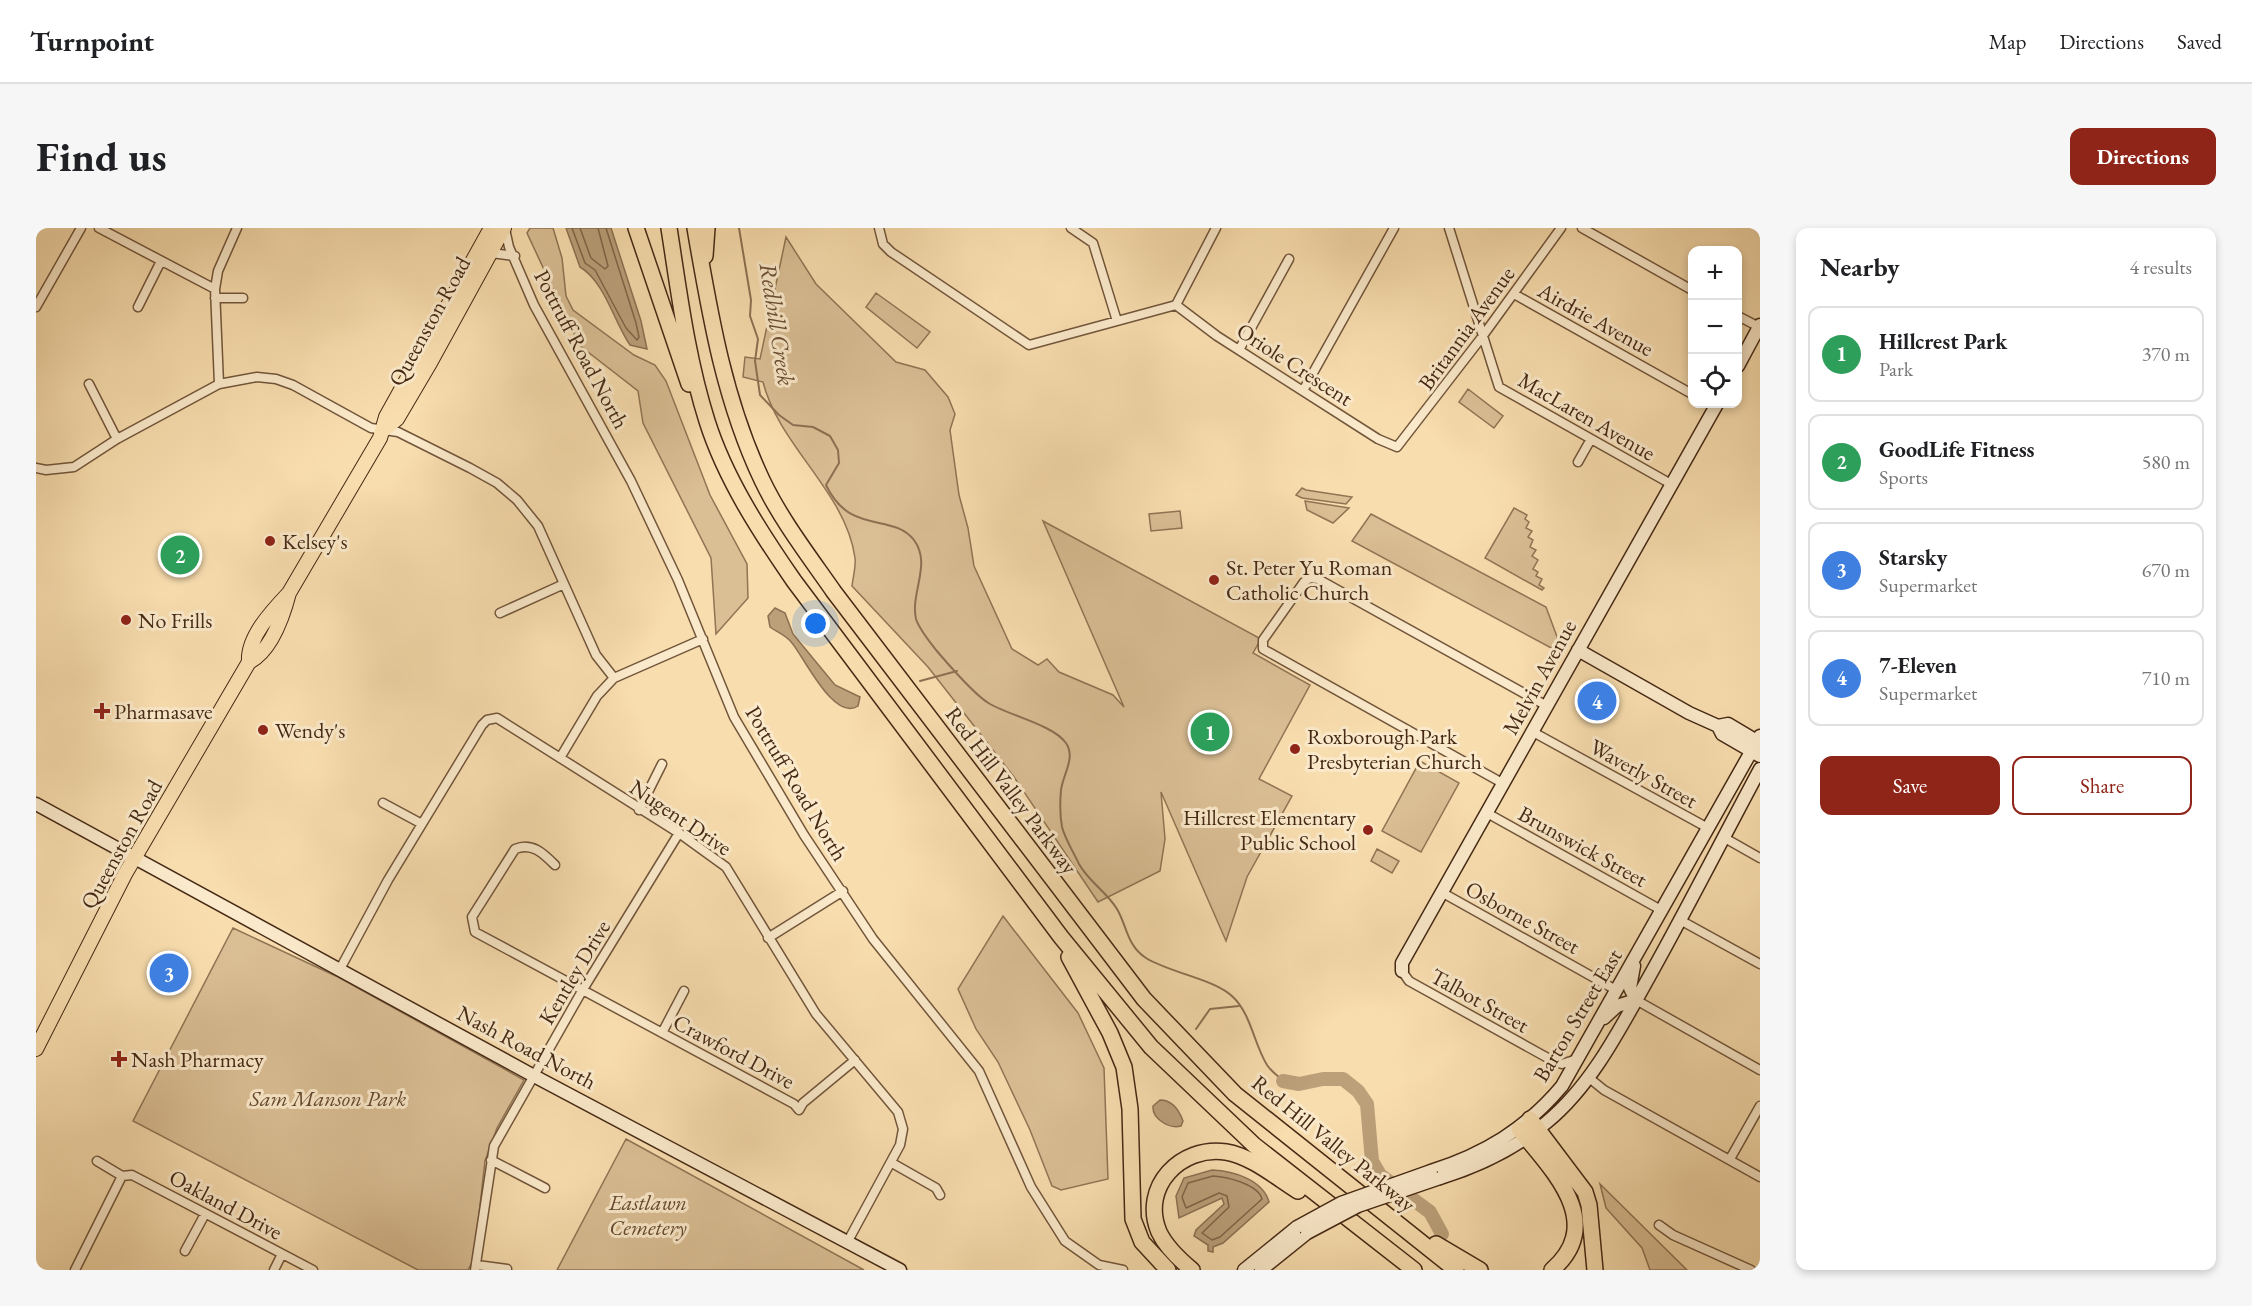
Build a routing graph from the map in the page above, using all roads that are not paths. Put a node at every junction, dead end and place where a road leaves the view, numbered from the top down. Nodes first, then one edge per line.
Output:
1 (81, 228) edge
2 (99, 228) edge
3 (237, 228) edge
4 (491, 228) edge
5 (504, 228) edge
6 (636, 228) edge
7 (669, 228) edge
8 (695, 228) edge
9 (707, 228) edge
10 (879, 228) edge
11 (1071, 228) edge
12 (1216, 228) edge
13 (1394, 228) edge
14 (1449, 228) edge
15 (1561, 228) edge
16 (1582, 228) edge
17 (491, 254) junction
18 (514, 256) junction
19 (1289, 260) dead end
20 (160, 261) junction
21 (703, 274) junction
22 (1688, 288) edge
23 (215, 293) junction
24 (1514, 294) junction
25 (243, 298) dead end
26 (1176, 305) junction
27 (36, 306) edge
28 (138, 307) dead end
29 (1742, 318) edge
30 (1117, 321) junction
31 (1759, 326) edge
32 (1482, 337) junction
33 (1239, 350) junction
34 (1742, 357) edge
35 (89, 384) dead end
36 (219, 384) junction
37 (1304, 389) junction
38 (1688, 392) edge
39 (1712, 408) edge
40 (707, 422) junction
41 (384, 430) junction
42 (117, 439) junction
43 (1591, 439) junction
44 (1397, 447) joint
45 (1578, 462) dead end
46 (36, 468) edge
47 (1671, 484) junction
48 (564, 584) junction
49 (500, 613) dead end
50 (703, 639) junction
51 (1578, 650) junction
52 (614, 678) junction
53 (1547, 706) junction
54 (1533, 732) junction
55 (1758, 745) edge
56 (560, 758) junction
57 (662, 765) dead end
58 (1760, 769) edge
59 (1504, 784) junction
60 (36, 804) edge
61 (383, 804) dead end
62 (639, 810) junction
63 (1487, 813) junction
64 (422, 824) junction
65 (1707, 828) junction
66 (679, 833) junction
67 (1723, 837) junction
68 (135, 858) junction
69 (1760, 858) edge
70 (555, 865) dead end
71 (843, 891) junction
72 (1443, 893) junction
73 (1661, 910) junction
74 (1680, 920) junction
75 (768, 938) junction
76 (1061, 938) junction
77 (1636, 956) junction
78 (1760, 964) edge
79 (340, 969) junction
80 (1402, 971) joint
81 (1616, 990) junction
82 (582, 991) junction
83 (684, 991) dead end
84 (1636, 1000) junction
85 (662, 1033) junction
86 (1591, 1033) junction
87 (36, 1049) edge
88 (1577, 1059) junction
89 (855, 1060) junction
90 (1760, 1070) edge
91 (534, 1076) junction
92 (1588, 1077) junction
93 (1760, 1106) edge
94 (1528, 1129) junction
95 (1730, 1159) junction
96 (491, 1160) junction
97 (97, 1161) dead end
98 (892, 1163) junction
99 (122, 1176) junction
100 (1760, 1177) edge
101 (545, 1188) dead end
102 (940, 1195) dead end
103 (1326, 1203) junction
104 (205, 1214) junction
105 (1659, 1225) dead end
106 (1401, 1226) junction
107 (1302, 1230) junction
108 (848, 1241) junction
109 (185, 1251) dead end
110 (282, 1254) junction
111 (476, 1267) edge
112 (507, 1269) edge
113 (75, 1270) edge
114 (274, 1270) edge
115 (313, 1270) edge
116 (900, 1270) edge
117 (1123, 1270) edge
118 (1168, 1270) edge
119 (1192, 1270) edge
120 (1244, 1270) edge
121 (1262, 1270) edge
122 (1414, 1270) edge
123 (1456, 1270) edge
124 (1480, 1270) edge
125 (1552, 1270) edge
126 (1595, 1270) edge
127 (1751, 1270) edge

1 - 27 street
2 - 20 street
3 - 23 street
4 - 41 main road, Queenston Road
5 - 17 main road, Queenston Road
5 - 18 street, Pottruff Road North
6 - 40 highway
7 - 40 highway
8 - 21 highway, Red Hill Valley Parkway
9 - 21 highway
10 - 30 street
11 - 30 street
12 - 26 street
13 - 37 street
14 - 32 street, MacLaren Avenue
15 - 24 street, Britannia Avenue
16 - 22 street
17 - 18 street, Pottruff Road North
17 - 41 main road, Queenston Road
18 - 50 street, Pottruff Road North
19 - 33 street
20 - 23 street
20 - 28 street
21 - 106 highway, Red Hill Valley Parkway
23 - 25 street
23 - 36 street
24 - 32 street, Britannia Avenue
24 - 38 street, Airdrie Avenue
26 - 30 street
26 - 33 street, Oriole Crescent
29 - 31 street
31 - 34 main road
32 - 43 street, MacLaren Avenue
32 - 44 street, Britannia Avenue
33 - 37 street, Oriole Crescent
35 - 42 street
36 - 41 street
36 - 42 street
37 - 44 street, Oriole Crescent
39 - 47 main road, Melvin Avenue
40 - 76 highway
41 - 48 street
41 - 68 main road, Queenston Road
42 - 46 street
43 - 45 street
43 - 47 street, MacLaren Avenue
47 - 51 main road, Melvin Avenue
48 - 49 street
48 - 52 street
50 - 52 street
50 - 71 street, Pottruff Road North
51 - 53 main road, Melvin Avenue
51 - 55 main road
52 - 56 street
53 - 54 main road, Melvin Avenue
53 - 59 street
54 - 59 main road, Melvin Avenue
54 - 65 street, Waverly Street
55 - 65 main road, Barton Street East
56 - 62 street, Nugent Drive
56 - 64 street, Nugent Drive
57 - 62 street
58 - 67 main road, Barton Street East
59 - 63 main road, Melvin Avenue
60 - 68 main road, Nash Road North
61 - 64 street
62 - 66 street, Nugent Drive
63 - 72 main road, Melvin Avenue
63 - 73 street, Brunswick Street
64 - 79 street, Nugent Drive
65 - 73 main road, Barton Street East
66 - 75 street, Nugent Drive
66 - 82 street, Kentley Drive
67 - 69 street
67 - 74 main road, Barton Street East
68 - 79 main road, Nash Road North
68 - 87 main road, Queenston Road
70 - 82 street, Crawford Drive
71 - 75 street
71 - 117 street, Pottruff Road North
72 - 80 main road, Melvin Avenue
72 - 81 street, Osborne Street
73 - 77 main road, Barton Street East
74 - 78 street
74 - 84 main road, Barton Street East
75 - 89 street, Nugent Drive
76 - 103 highway
76 - 118 highway
77 - 81 main road, Barton Street East
77 - 84 main road
79 - 91 main road, Nash Road North
80 - 88 street, Talbot Street
81 - 86 main road, Barton Street East
82 - 85 street, Crawford Drive
82 - 91 street, Kentley Drive
83 - 85 street
84 - 86 main road
84 - 90 street
84 - 92 main road, Barton Street East
85 - 89 street, Crawford Drive
86 - 88 main road, Barton Street East
88 - 94 main road, Barton Street East
89 - 98 street, Nugent Drive
91 - 96 street, Kentley Drive
91 - 108 main road, Nash Road North
92 - 94 main road, Barton Street East
92 - 95 street
93 - 95 street
94 - 107 main road, Barton Street East, bridge
94 - 125 highway
94 - 126 highway
95 - 100 street
96 - 101 street
96 - 111 street, Kentley Drive
97 - 99 street, Oakland Drive
98 - 102 street
98 - 108 street, Nugent Drive
99 - 104 street, Oakland Drive
99 - 113 street
103 - 119 highway
103 - 122 highway
104 - 109 street
104 - 110 street, Oakland Drive
105 - 127 street
106 - 123 highway, Red Hill Valley Parkway
106 - 124 highway
107 - 120 main road, Barton Street East
107 - 121 main road, Barton Street East
108 - 116 main road, Nash Road North
110 - 114 street
110 - 115 street, Oakland Drive
111 - 112 street

